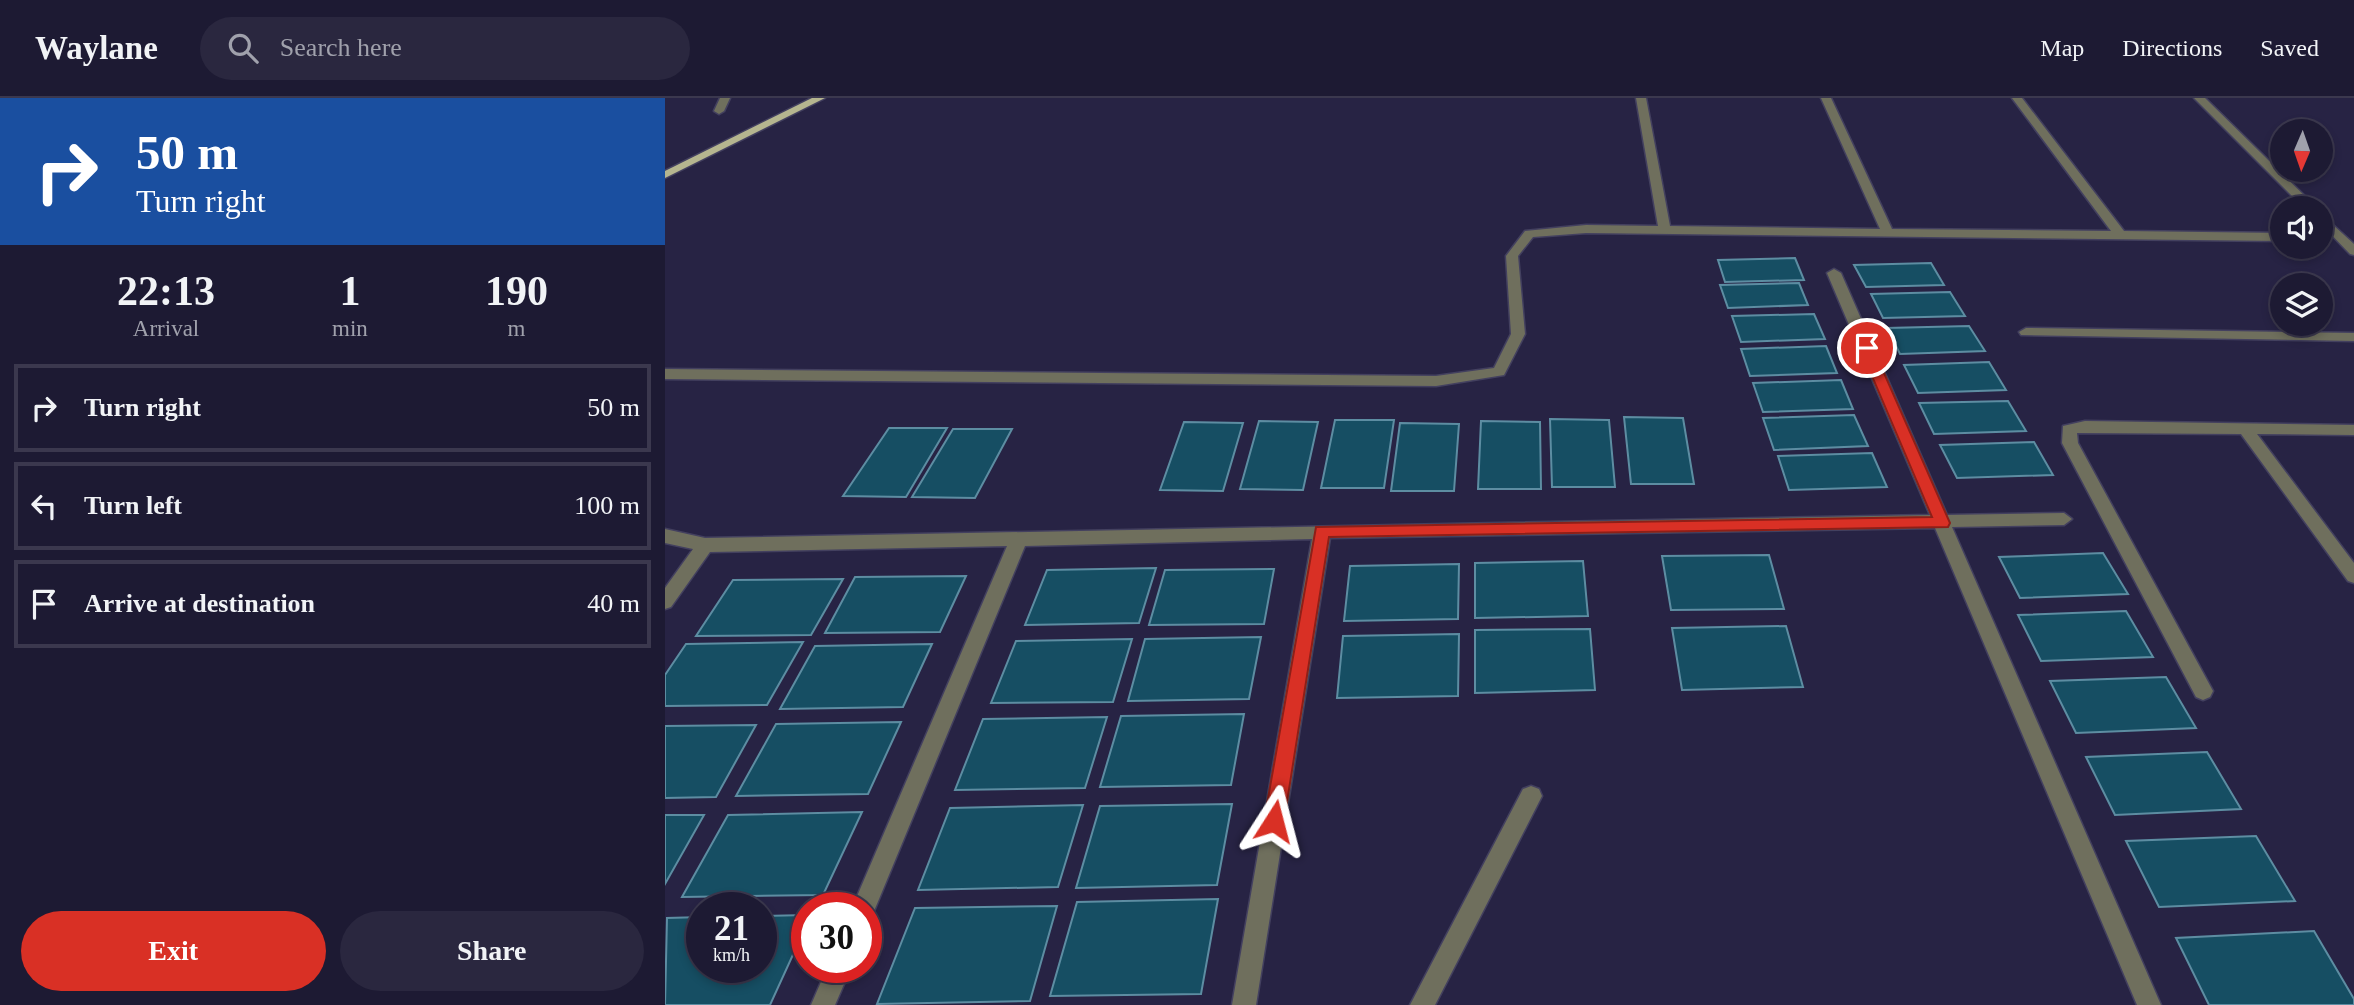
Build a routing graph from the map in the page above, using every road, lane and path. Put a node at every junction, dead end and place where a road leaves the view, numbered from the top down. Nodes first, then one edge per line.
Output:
1 (726, 98) edge
2 (820, 98) edge
3 (1641, 98) edge
4 (1826, 98) edge
5 (2017, 98) edge
6 (2199, 98) edge
7 (719, 111) dead end
8 (665, 175) edge
9 (2299, 196) edge
10 (2333, 227) edge
11 (1665, 230) junction
12 (1888, 233) junction
13 (2120, 235) junction
14 (2270, 237) edge
15 (2347, 238) edge
16 (2354, 251) edge
17 (1834, 273) dead end
18 (2026, 332) dead end
19 (2354, 337) edge
20 (665, 374) edge
21 (2245, 429) junction
22 (2354, 430) edge
23 (2064, 519) dead end
24 (1942, 523) junction
25 (1322, 532) junction
26 (665, 536) edge
27 (1019, 539) junction
28 (705, 545) junction
29 (2354, 576) edge
30 (665, 603) edge
31 (2203, 691) dead end
32 (1531, 796) dead end
33 (871, 892) edge
34 (833, 983) edge
35 (823, 1005) edge
36 (1244, 1005) edge
37 (1422, 1005) edge
38 (2149, 1005) edge

1 - 7 street
2 - 8 main road
3 - 11 street
4 - 12 street
5 - 13 street
6 - 9 street
10 - 15 street
11 - 12 street
11 - 20 street
12 - 13 street
13 - 14 street
15 - 16 street
17 - 24 street
18 - 19 street
21 - 22 street
21 - 29 street
21 - 31 street
23 - 24 street
24 - 25 street
24 - 38 street
25 - 27 street
25 - 36 street
26 - 28 street
27 - 28 street
27 - 33 street
28 - 30 street
32 - 37 street
34 - 35 street

